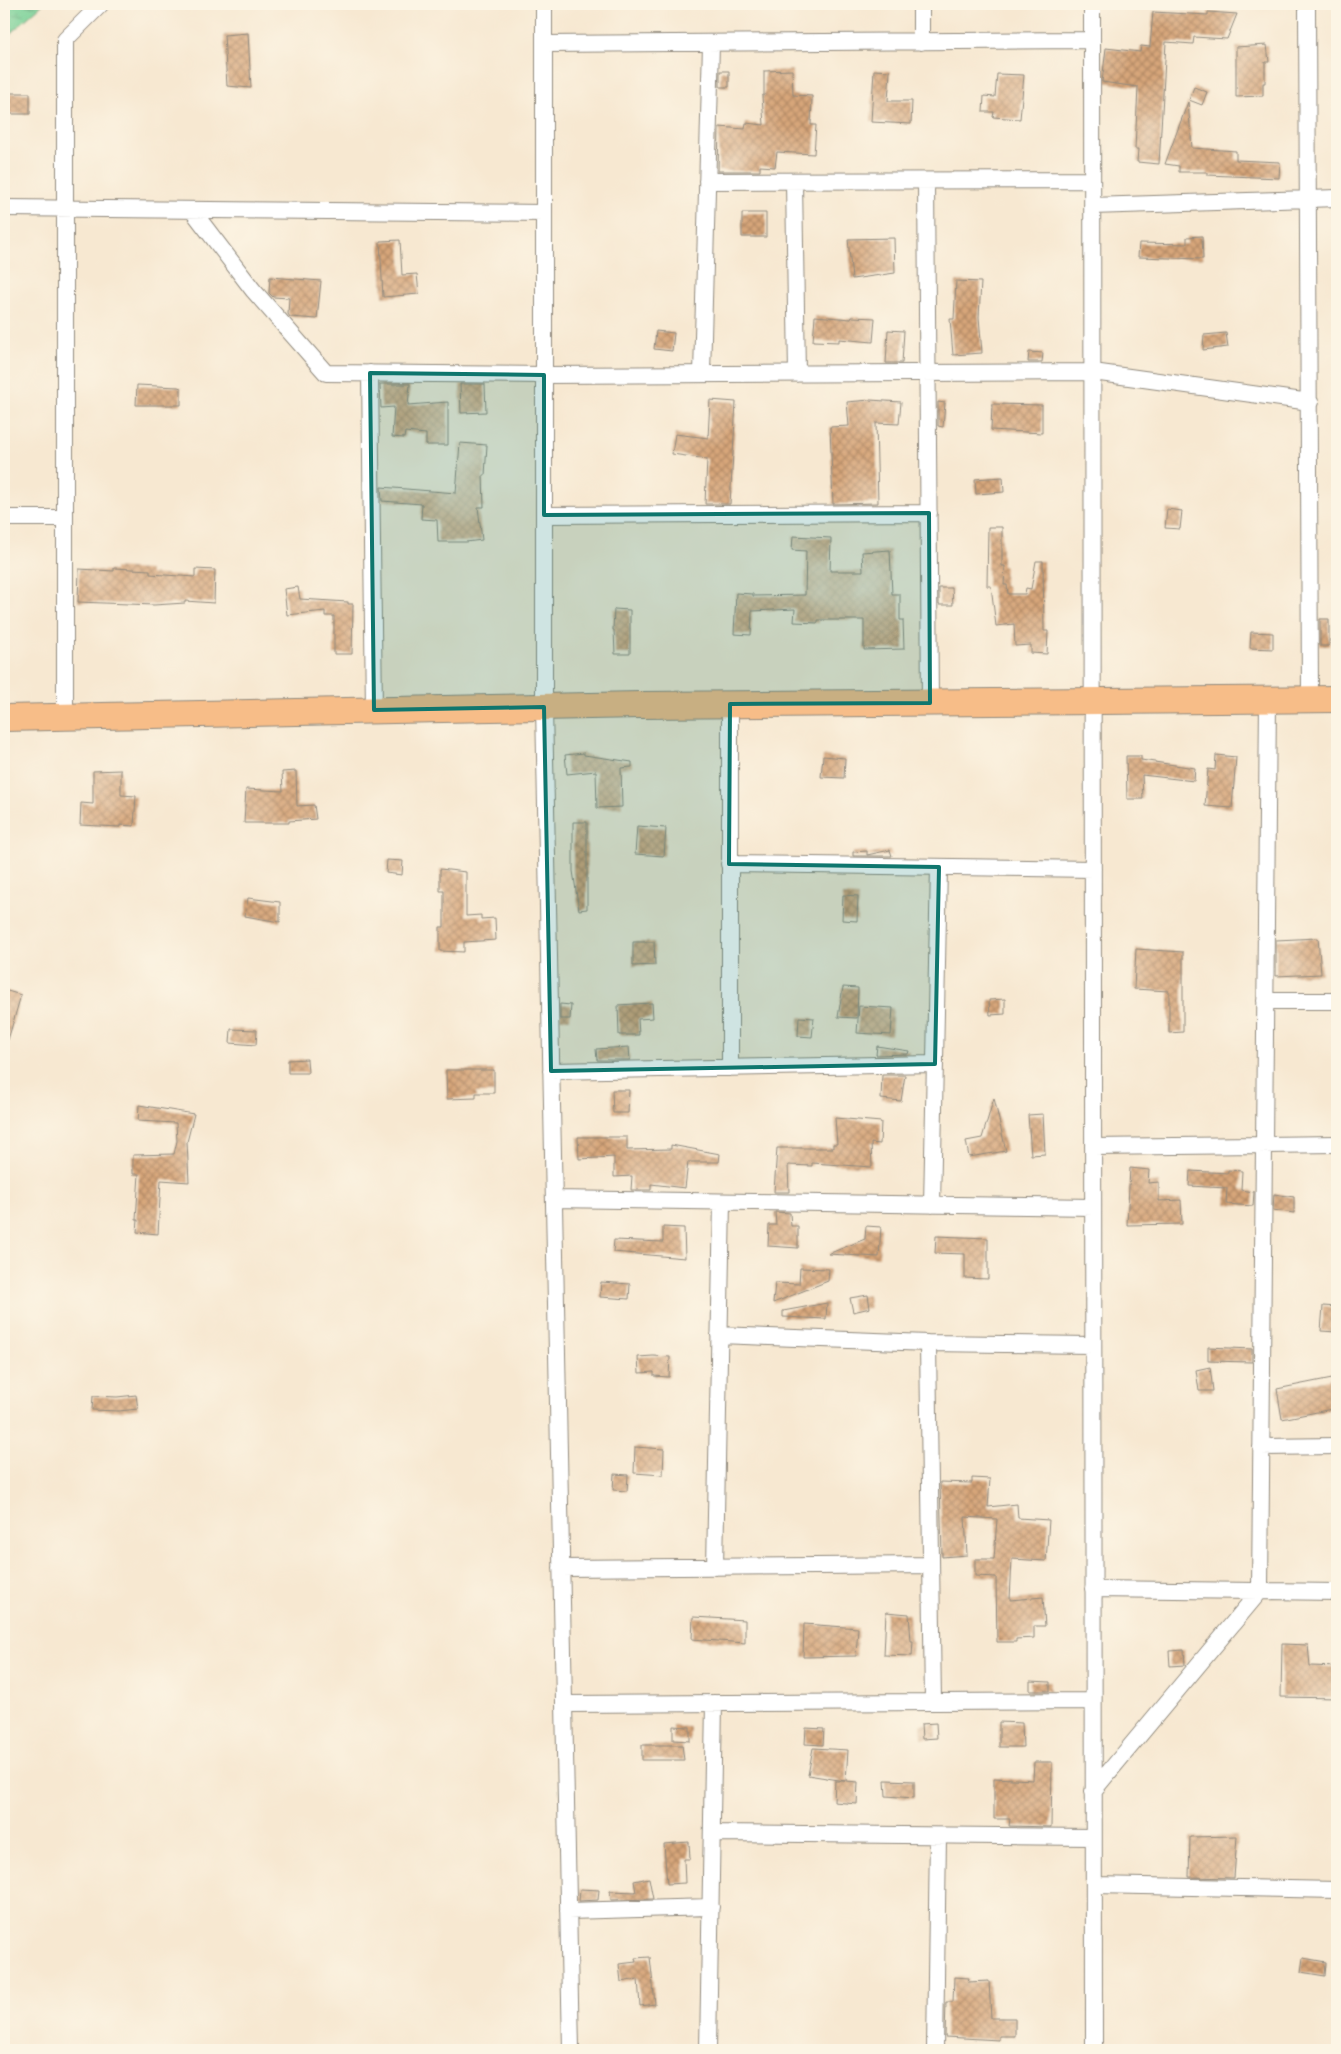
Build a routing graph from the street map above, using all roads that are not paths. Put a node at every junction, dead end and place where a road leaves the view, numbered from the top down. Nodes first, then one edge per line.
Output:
1 (101, 4) edge
2 (544, 4) edge
3 (921, 4) edge
4 (1092, 4) edge
5 (1307, 4) edge
6 (1092, 40) junction
7 (921, 42) junction
8 (544, 44) junction
9 (711, 44) junction
10 (707, 180) junction
11 (926, 180) junction
12 (1092, 180) junction
13 (794, 181) junction
14 (1337, 198) edge
15 (1309, 199) junction
16 (1092, 206) junction
17 (4, 208) edge
18 (65, 209) junction
19 (192, 210) junction
20 (544, 213) junction
21 (1092, 372) junction
22 (370, 373) junction
23 (927, 373) junction
24 (702, 374) junction
25 (797, 374) junction
26 (544, 375) junction
27 (1310, 402) junction
28 (929, 512) junction
29 (544, 515) junction
30 (4, 518) edge
31 (65, 518) junction
32 (1268, 699) junction
33 (1310, 699) junction
34 (1337, 699) edge
35 (1093, 701) junction
36 (930, 703) junction
37 (730, 704) junction
38 (544, 707) junction
39 (374, 710) junction
40 (65, 716) junction
41 (4, 718) edge
42 (729, 864) junction
43 (938, 867) junction
44 (1093, 869) junction
45 (1265, 1001) junction
46 (1337, 1001) edge
47 (935, 1064) junction
48 (730, 1068) junction
49 (551, 1071) junction
50 (1337, 1144) edge
51 (1264, 1145) junction
52 (1093, 1147) junction
53 (554, 1200) junction
54 (722, 1202) junction
55 (932, 1205) junction
56 (1093, 1207) junction
57 (719, 1335) junction
58 (928, 1343) junction
59 (1093, 1345) junction
60 (1337, 1446) edge
61 (1261, 1447) junction
62 (931, 1565) junction
63 (715, 1567) junction
64 (561, 1568) junction
65 (1093, 1589) junction
66 (1260, 1591) junction
67 (1337, 1592) edge
68 (1093, 1701) junction
69 (933, 1702) junction
70 (714, 1703) junction
71 (564, 1704) junction
72 (1093, 1791) junction
73 (712, 1833) junction
74 (938, 1836) junction
75 (1093, 1837) junction
76 (1094, 1885) junction
77 (1337, 1890) edge
78 (710, 1907) junction
79 (568, 1912) junction
80 (571, 2050) edge
81 (708, 2050) edge
82 (935, 2050) edge
83 (1094, 2050) edge

1 - 18 street
2 - 8 street
3 - 7 street
4 - 6 street
5 - 15 street
6 - 7 street
6 - 12 street
7 - 9 street
8 - 9 street
8 - 20 street
9 - 10 street
10 - 13 street
10 - 24 street
11 - 12 street
11 - 13 street
11 - 23 street
12 - 16 street
13 - 25 street
14 - 15 street
15 - 16 street
15 - 27 street
16 - 21 street
17 - 18 street
18 - 19 street
18 - 31 street
19 - 20 street
19 - 22 street
20 - 26 street
21 - 23 street
21 - 27 street
21 - 35 street
22 - 26 street
22 - 39 street
23 - 25 street
23 - 28 street
24 - 25 street
24 - 26 street
26 - 29 street
27 - 33 street
28 - 29 street
28 - 36 street
29 - 38 street
30 - 31 street
31 - 40 street
32 - 33 main road
32 - 35 main road
32 - 45 street
33 - 34 main road
35 - 36 main road
35 - 44 street
36 - 37 main road
37 - 38 main road
37 - 42 street
38 - 39 main road
38 - 49 street
39 - 40 main road
40 - 41 main road
42 - 43 street
42 - 48 street
43 - 44 street
43 - 47 street
44 - 52 street
45 - 46 street
45 - 51 street
47 - 48 street
47 - 55 street
48 - 49 street
49 - 53 street
50 - 51 street
51 - 52 street
51 - 61 street
52 - 56 street
53 - 54 street
53 - 64 street
54 - 55 street
54 - 57 street
55 - 56 street
56 - 59 street
57 - 58 street
57 - 63 street
58 - 59 street
58 - 62 street
59 - 65 street
60 - 61 street
61 - 66 street
62 - 63 street
62 - 69 street
63 - 64 street
64 - 71 street
65 - 66 street
65 - 68 street
66 - 67 street
66 - 72 street
68 - 69 street
68 - 72 street
69 - 70 street
70 - 71 street
70 - 73 street
71 - 79 street
72 - 75 street
73 - 74 street
73 - 78 street
74 - 75 street
74 - 82 street
75 - 76 street
76 - 77 street
76 - 83 street
78 - 79 street
78 - 81 street
79 - 80 street

